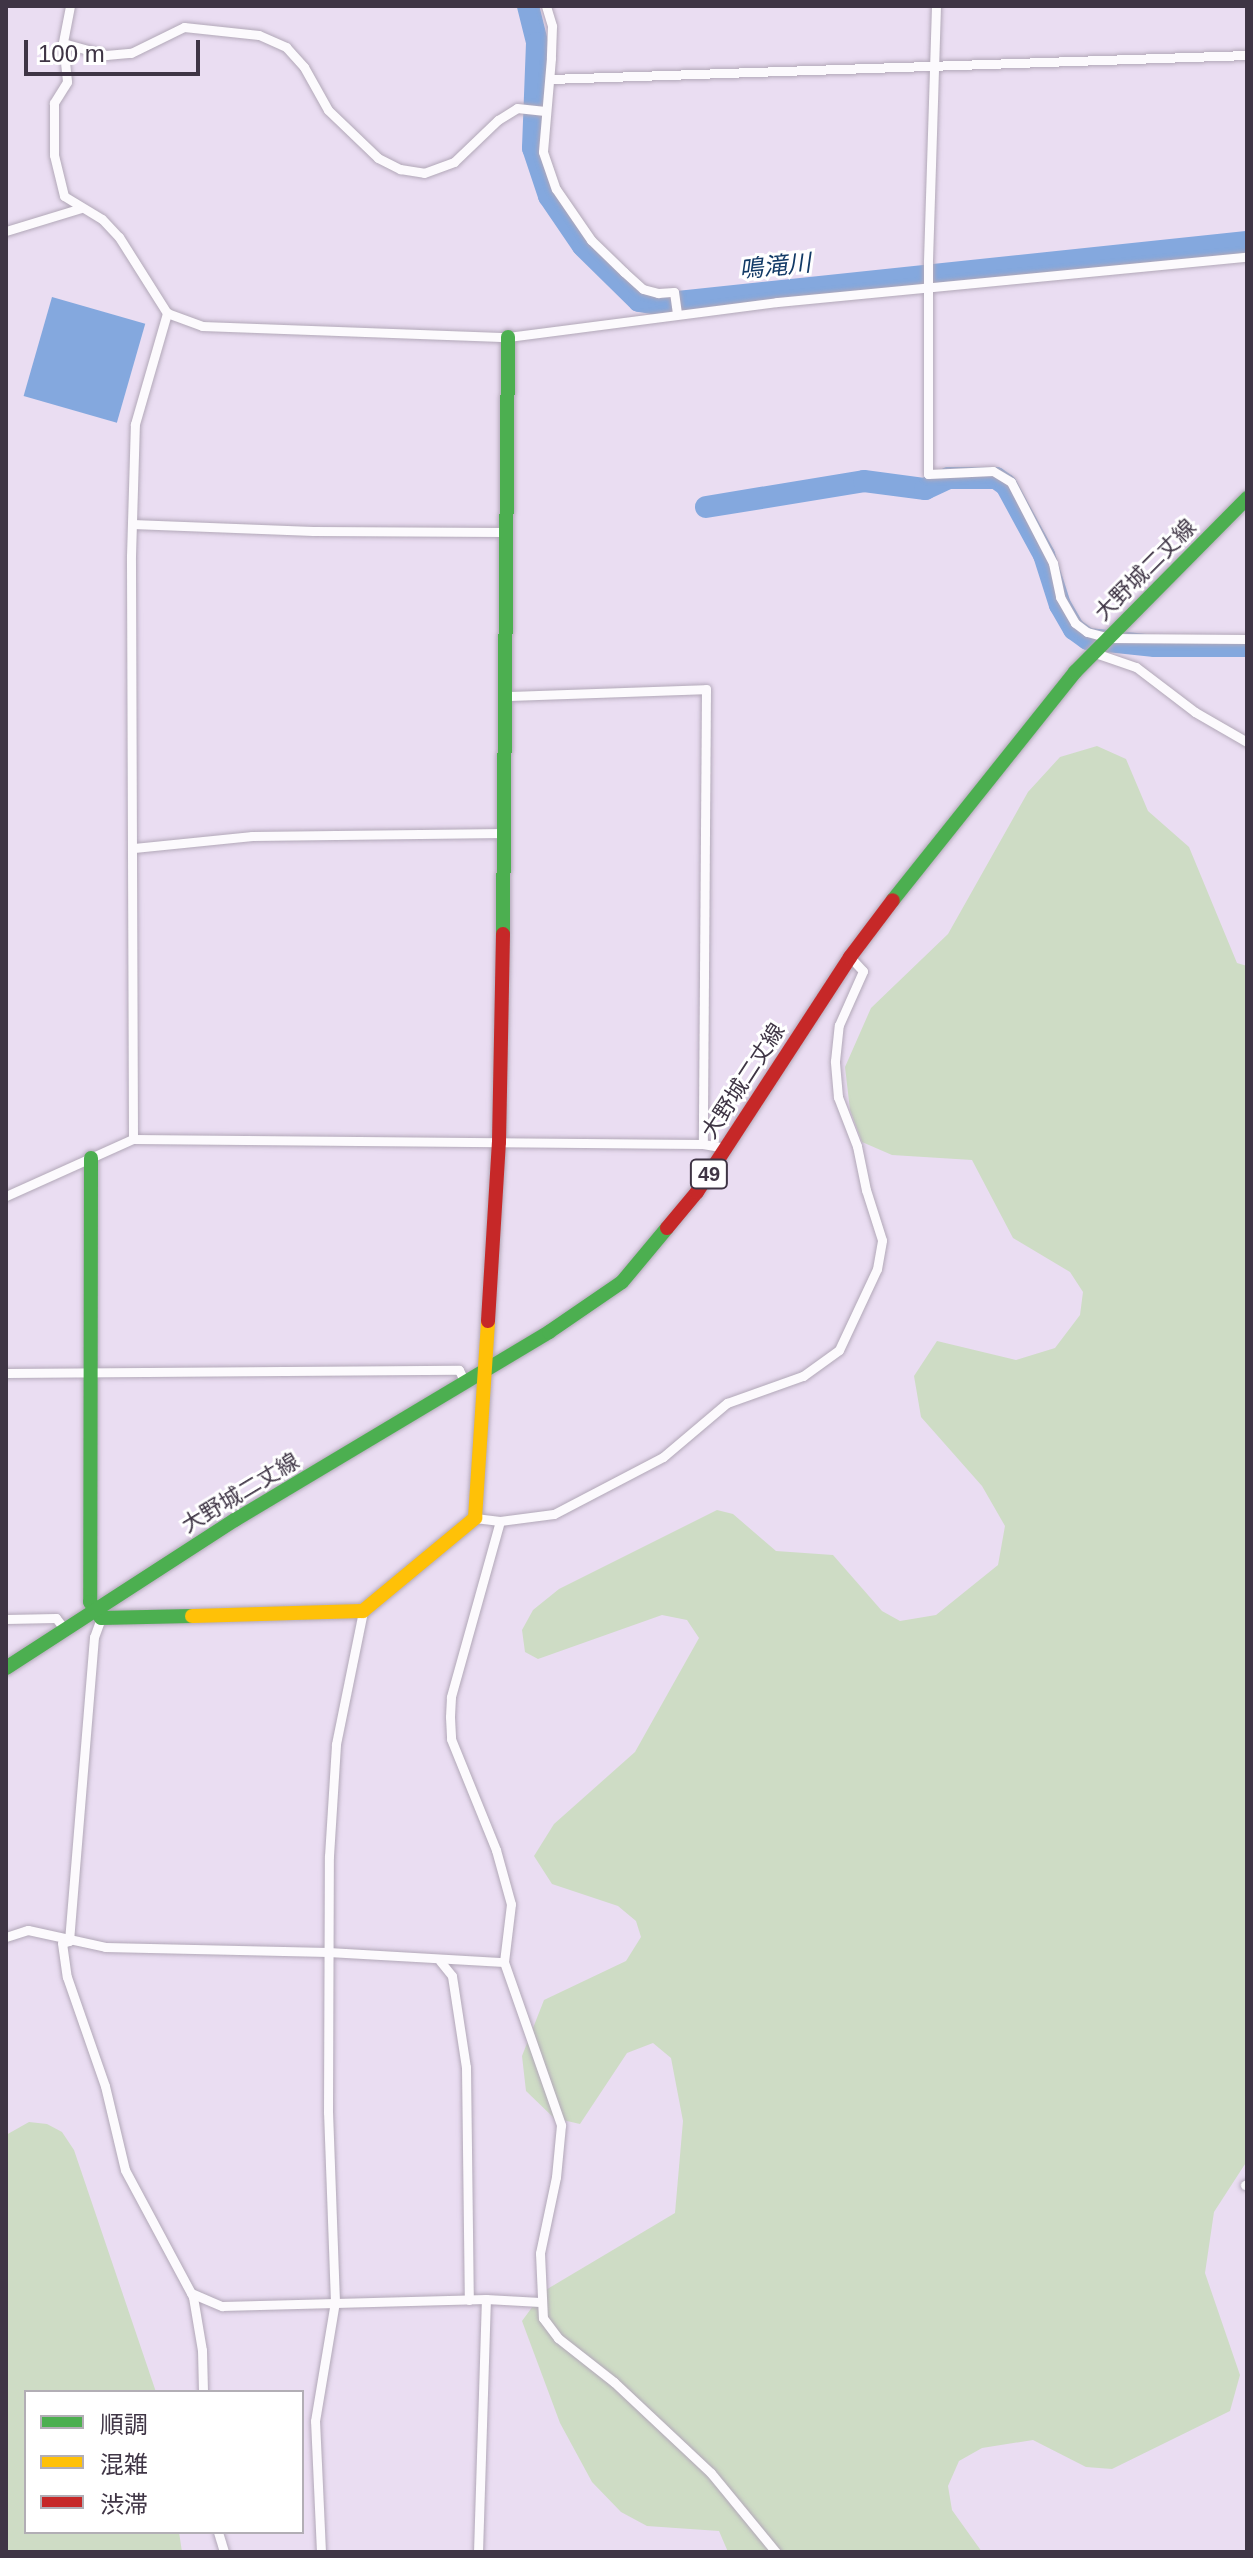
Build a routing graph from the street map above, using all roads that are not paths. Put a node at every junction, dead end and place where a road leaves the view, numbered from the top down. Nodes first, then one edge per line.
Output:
1 (70, 6) edge
2 (546, 6) edge
3 (936, 6) edge
4 (63, 43) junction
5 (1247, 55) edge
6 (935, 64) junction
7 (550, 79) junction
8 (545, 111) junction
9 (81, 208) junction
10 (6, 231) edge
11 (1247, 257) edge
12 (928, 287) junction
13 (167, 313) junction
14 (677, 313) junction
15 (508, 337) junction
16 (1247, 498) edge
17 (132, 524) junction
18 (504, 532) junction
19 (1109, 638) junction
20 (1247, 639) edge
21 (1095, 653) junction
22 (507, 696) junction
23 (1247, 742) edge
24 (504, 833) junction
25 (134, 848) junction
26 (850, 957) junction
27 (133, 1139) junction
28 (499, 1142) junction
29 (703, 1144) junction
30 (726, 1148) junction
31 (91, 1158) junction
32 (6, 1196) edge
33 (486, 1371) junction
34 (6, 1373) edge
35 (88, 1373) junction
36 (465, 1383) junction
37 (475, 1518) junction
38 (500, 1521) junction
39 (363, 1611) junction
40 (98, 1614) junction
41 (6, 1619) edge
42 (65, 1630) junction
43 (6, 1668) edge
44 (6, 1937) edge
45 (69, 1941) junction
46 (328, 1952) junction
47 (440, 1961) junction
48 (504, 1962) junction
49 (191, 2293) junction
50 (486, 2299) junction
51 (469, 2300) junction
52 (335, 2302) junction
53 (540, 2302) junction
54 (203, 2390) edge
55 (321, 2552) edge
56 (478, 2552) edge
57 (776, 2552) edge

1 - 4 street
2 - 7 street
3 - 6 street
4 - 8 street
4 - 9 street
5 - 6 street
6 - 7 street
6 - 12 street
7 - 8 street
8 - 14 street
9 - 10 street
9 - 13 street
11 - 12 street
12 - 14 street
12 - 19 street
13 - 15 street
13 - 17 street
14 - 15 street
15 - 18 street
16 - 19 street, 大野城二丈線 / 49
17 - 18 street
17 - 25 street
18 - 22 street
19 - 20 street
19 - 21 street, 大野城二丈線 / 49
21 - 23 street
21 - 26 street, 大野城二丈線 / 49
22 - 24 street
22 - 29 street
24 - 25 street
24 - 28 street
25 - 27 street
26 - 30 street, 大野城二丈線 / 49
26 - 38 street
27 - 28 street
27 - 31 street
28 - 29 street
28 - 33 street
29 - 30 street
30 - 33 street, 大野城二丈線 / 49
31 - 32 street
31 - 35 street
33 - 36 street, 大野城二丈線 / 49
33 - 37 street
34 - 35 street
35 - 36 street
35 - 40 street
36 - 40 street, 大野城二丈線 / 49
37 - 38 street
37 - 39 street
38 - 48 street
39 - 40 street
39 - 46 street
40 - 42 street, 大野城二丈線 / 49
40 - 45 street
41 - 42 street
42 - 43 street, 大野城二丈線 / 49
44 - 45 street
45 - 46 street
45 - 49 street
46 - 47 street
46 - 52 street
47 - 48 street
47 - 51 street
48 - 53 street
49 - 52 street
49 - 54 street
50 - 51 street
50 - 53 street
50 - 56 street
51 - 52 street
52 - 55 street
53 - 57 street

